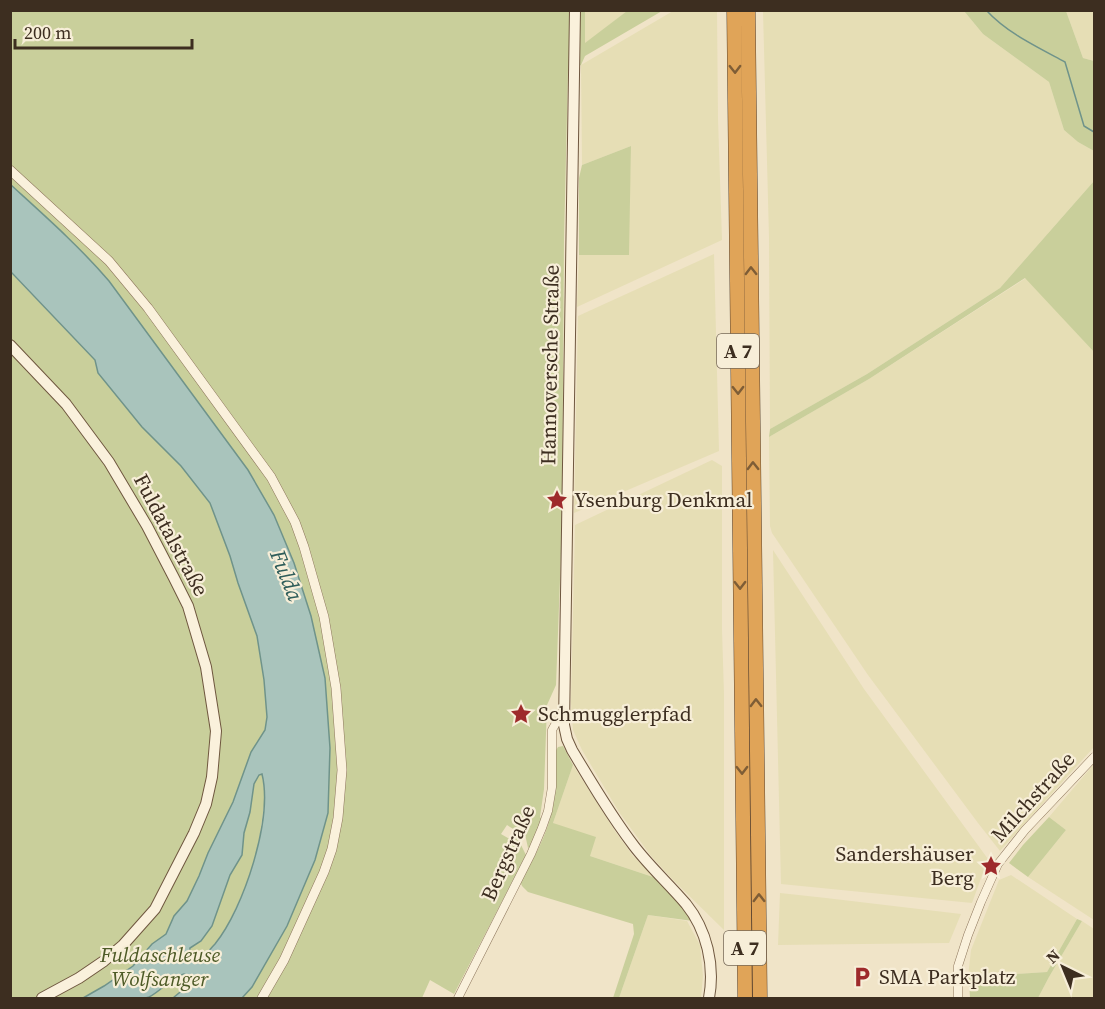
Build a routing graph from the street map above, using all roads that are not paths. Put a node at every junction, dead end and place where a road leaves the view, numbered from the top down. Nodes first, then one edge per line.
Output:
1 (575, 10) edge
2 (734, 10) edge
3 (748, 10) edge
4 (10, 170) edge
5 (10, 345) edge
6 (563, 717) junction
7 (1095, 757) edge
8 (42, 999) edge
9 (262, 999) edge
10 (458, 999) edge
11 (709, 999) edge
12 (745, 999) edge
13 (760, 999) edge
14 (958, 999) edge

1 - 6 main road, Hannoversche Straße
2 -> 12 highway, A 7
13 -> 3 highway, A 7
4 - 9 street
5 - 8 main road, Fuldatalstraße
6 - 10 street, Bergstraße
6 - 11 main road, Hannoversche Straße
7 - 14 street, Milchstraße

